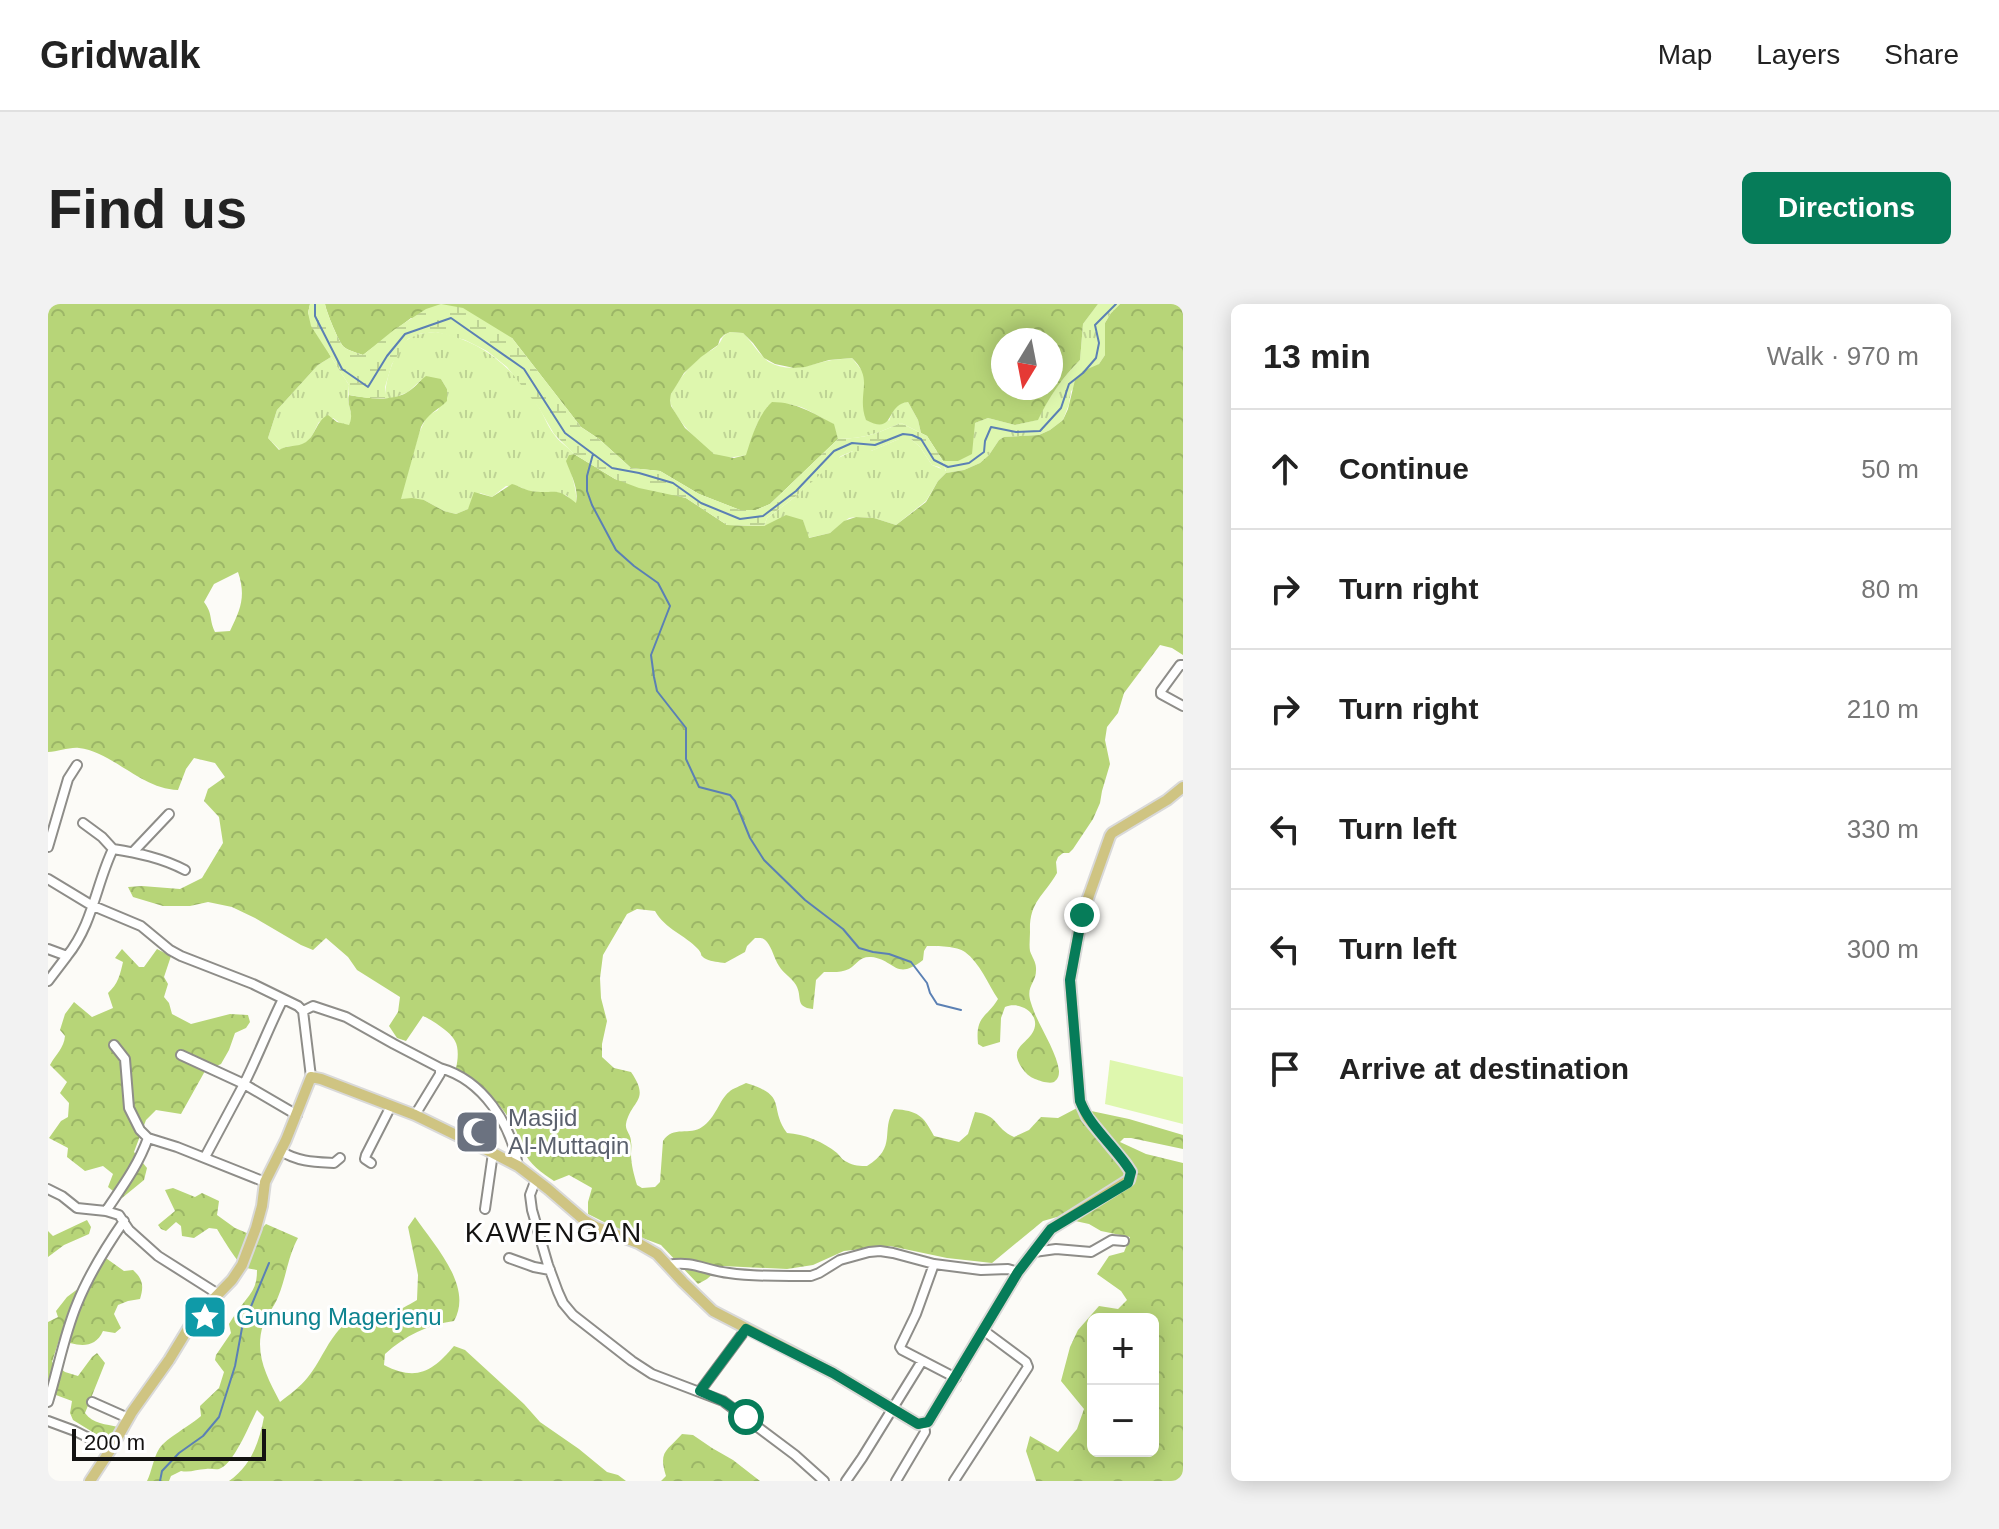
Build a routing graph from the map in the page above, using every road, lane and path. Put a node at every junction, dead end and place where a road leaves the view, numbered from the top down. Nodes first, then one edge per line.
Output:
1 (1183, 665) edge
2 (1183, 706) edge
3 (77, 765) dead end
4 (1183, 787) edge
5 (169, 814) dead end
6 (83, 823) dead end
7 (48, 847) edge
8 (113, 849) junction
9 (133, 852) junction
10 (185, 870) dead end
11 (48, 879) edge
12 (94, 906) junction
13 (48, 949) edge
14 (67, 956) junction
15 (48, 981) edge
16 (283, 999) junction
17 (303, 1011) junction
18 (114, 1045) dead end
19 (181, 1055) dead end
20 (440, 1068) junction
21 (311, 1077) junction
22 (244, 1084) junction
23 (391, 1106) junction
24 (297, 1115) junction
25 (415, 1115) junction
26 (148, 1138) junction
27 (281, 1151) junction
28 (493, 1153) junction
29 (205, 1157) junction
30 (340, 1158) dead end
31 (371, 1163) dead end
32 (518, 1166) junction
33 (536, 1179) junction
34 (265, 1182) junction
35 (48, 1189) edge
36 (485, 1209) dead end
37 (106, 1211) junction
38 (124, 1221) junction
39 (1124, 1241) dead end
40 (1034, 1252) junction
41 (509, 1258) dead end
42 (934, 1264) junction
43 (668, 1265) junction
44 (550, 1270) junction
45 (1018, 1272) junction
46 (218, 1294) junction
47 (746, 1329) junction
48 (983, 1330) junction
49 (922, 1361) junction
50 (956, 1378) junction
51 (700, 1391) junction
52 (48, 1402) edge
53 (92, 1402) dead end
54 (892, 1409) junction
55 (128, 1418) junction
56 (48, 1421) edge
57 (924, 1424) junction
58 (111, 1449) junction
59 (90, 1481) edge
60 (824, 1481) edge
61 (846, 1481) edge
62 (896, 1481) edge
63 (954, 1481) edge

1 - 2 street
3 - 7 street
4 - 40 main road
5 - 9 street
6 - 8 street
8 - 9 street
8 - 12 street
9 - 10 street
11 - 12 street
12 - 14 street
12 - 16 street
13 - 14 street
14 - 15 street
16 - 17 street
16 - 22 street
17 - 20 street
17 - 21 street
18 - 26 street
19 - 22 street
20 - 25 street
20 - 32 street
21 - 23 main road
21 - 24 main road
22 - 24 street
22 - 29 street
23 - 25 main road
23 - 31 street
24 - 27 main road
25 - 28 main road
26 - 29 street
26 - 37 street
27 - 30 street
27 - 34 main road
28 - 32 main road
28 - 36 street
29 - 34 street
32 - 33 main road
33 - 43 main road
33 - 44 street
34 - 46 main road
35 - 37 street
37 - 38 street
38 - 46 street
38 - 52 street
39 - 40 street
40 - 45 main road
41 - 44 street
42 - 43 street
42 - 45 street
42 - 49 street
43 - 47 main road
44 - 51 street
45 - 48 main road
46 - 55 main road
47 - 51 street
47 - 54 main road
48 - 50 main road
48 - 63 street
49 - 50 street
49 - 54 street
50 - 57 main road
51 - 60 street
53 - 55 street
54 - 57 main road
54 - 61 street
55 - 58 main road
56 - 58 street
57 - 62 street
58 - 59 main road

